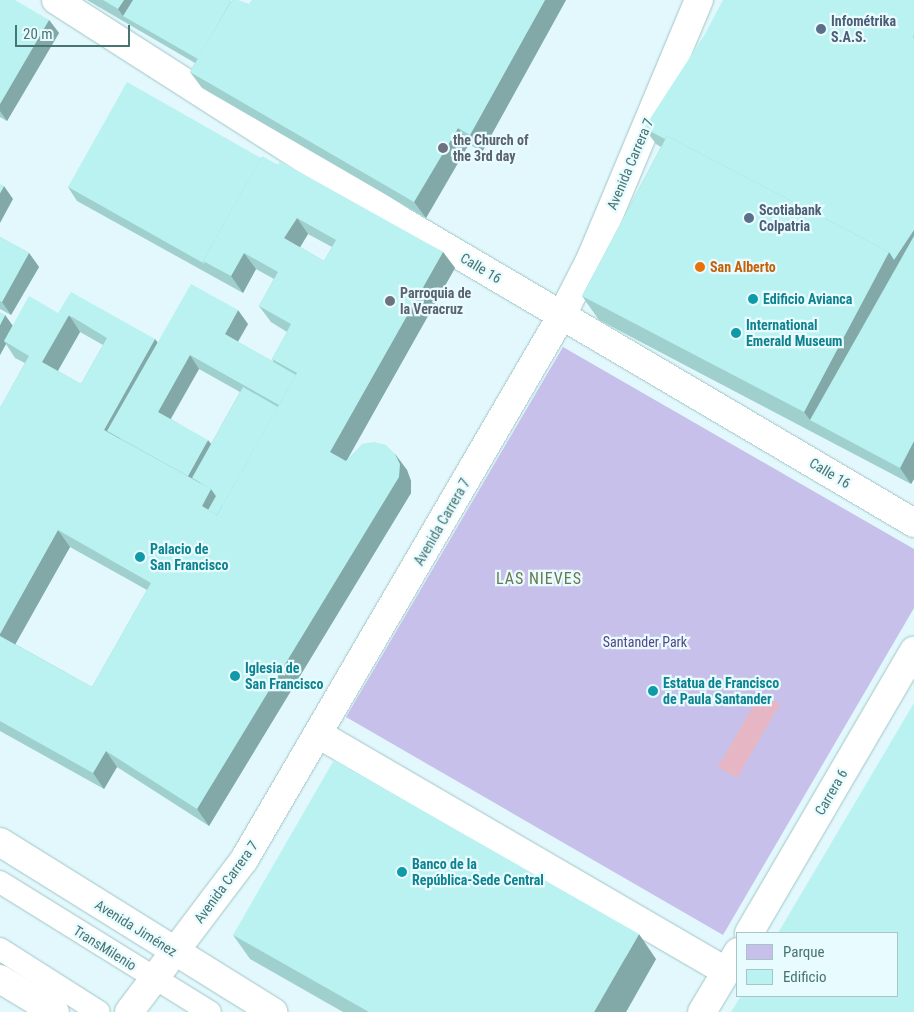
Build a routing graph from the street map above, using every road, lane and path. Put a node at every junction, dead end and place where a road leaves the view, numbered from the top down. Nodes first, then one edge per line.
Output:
1 (56, 0) edge
2 (699, 0) edge
3 (562, 315) junction
4 (914, 523) edge
5 (914, 651) edge
6 (318, 734) junction
7 (0, 842) edge
8 (0, 882) edge
9 (749, 932) edge
10 (0, 949) edge
11 (174, 952) junction
12 (732, 961) edge
13 (154, 978) junction
14 (0, 979) edge
15 (55, 1012) edge
16 (98, 1012) edge
17 (129, 1012) edge
18 (210, 1012) edge
19 (272, 1012) edge
20 (702, 1012) edge

1 - 3 street, Calle 16
2 - 3 street, Avenida Carrera 7
3 - 4 street, Calle 16
3 - 6 street, Avenida Carrera 7
5 - 9 street, Carrera 6
6 - 11 street, Avenida Carrera 7
6 - 12 street
7 - 11 street, Avenida Jiménez
8 - 13 lane, TransMilenio
10 - 16 lane
11 - 13 street, Avenida Carrera 7
11 - 19 street, Avenida Jiménez
12 - 20 street
13 - 17 street, Avenida Carrera 7
13 - 18 lane, TransMilenio
14 - 15 street

